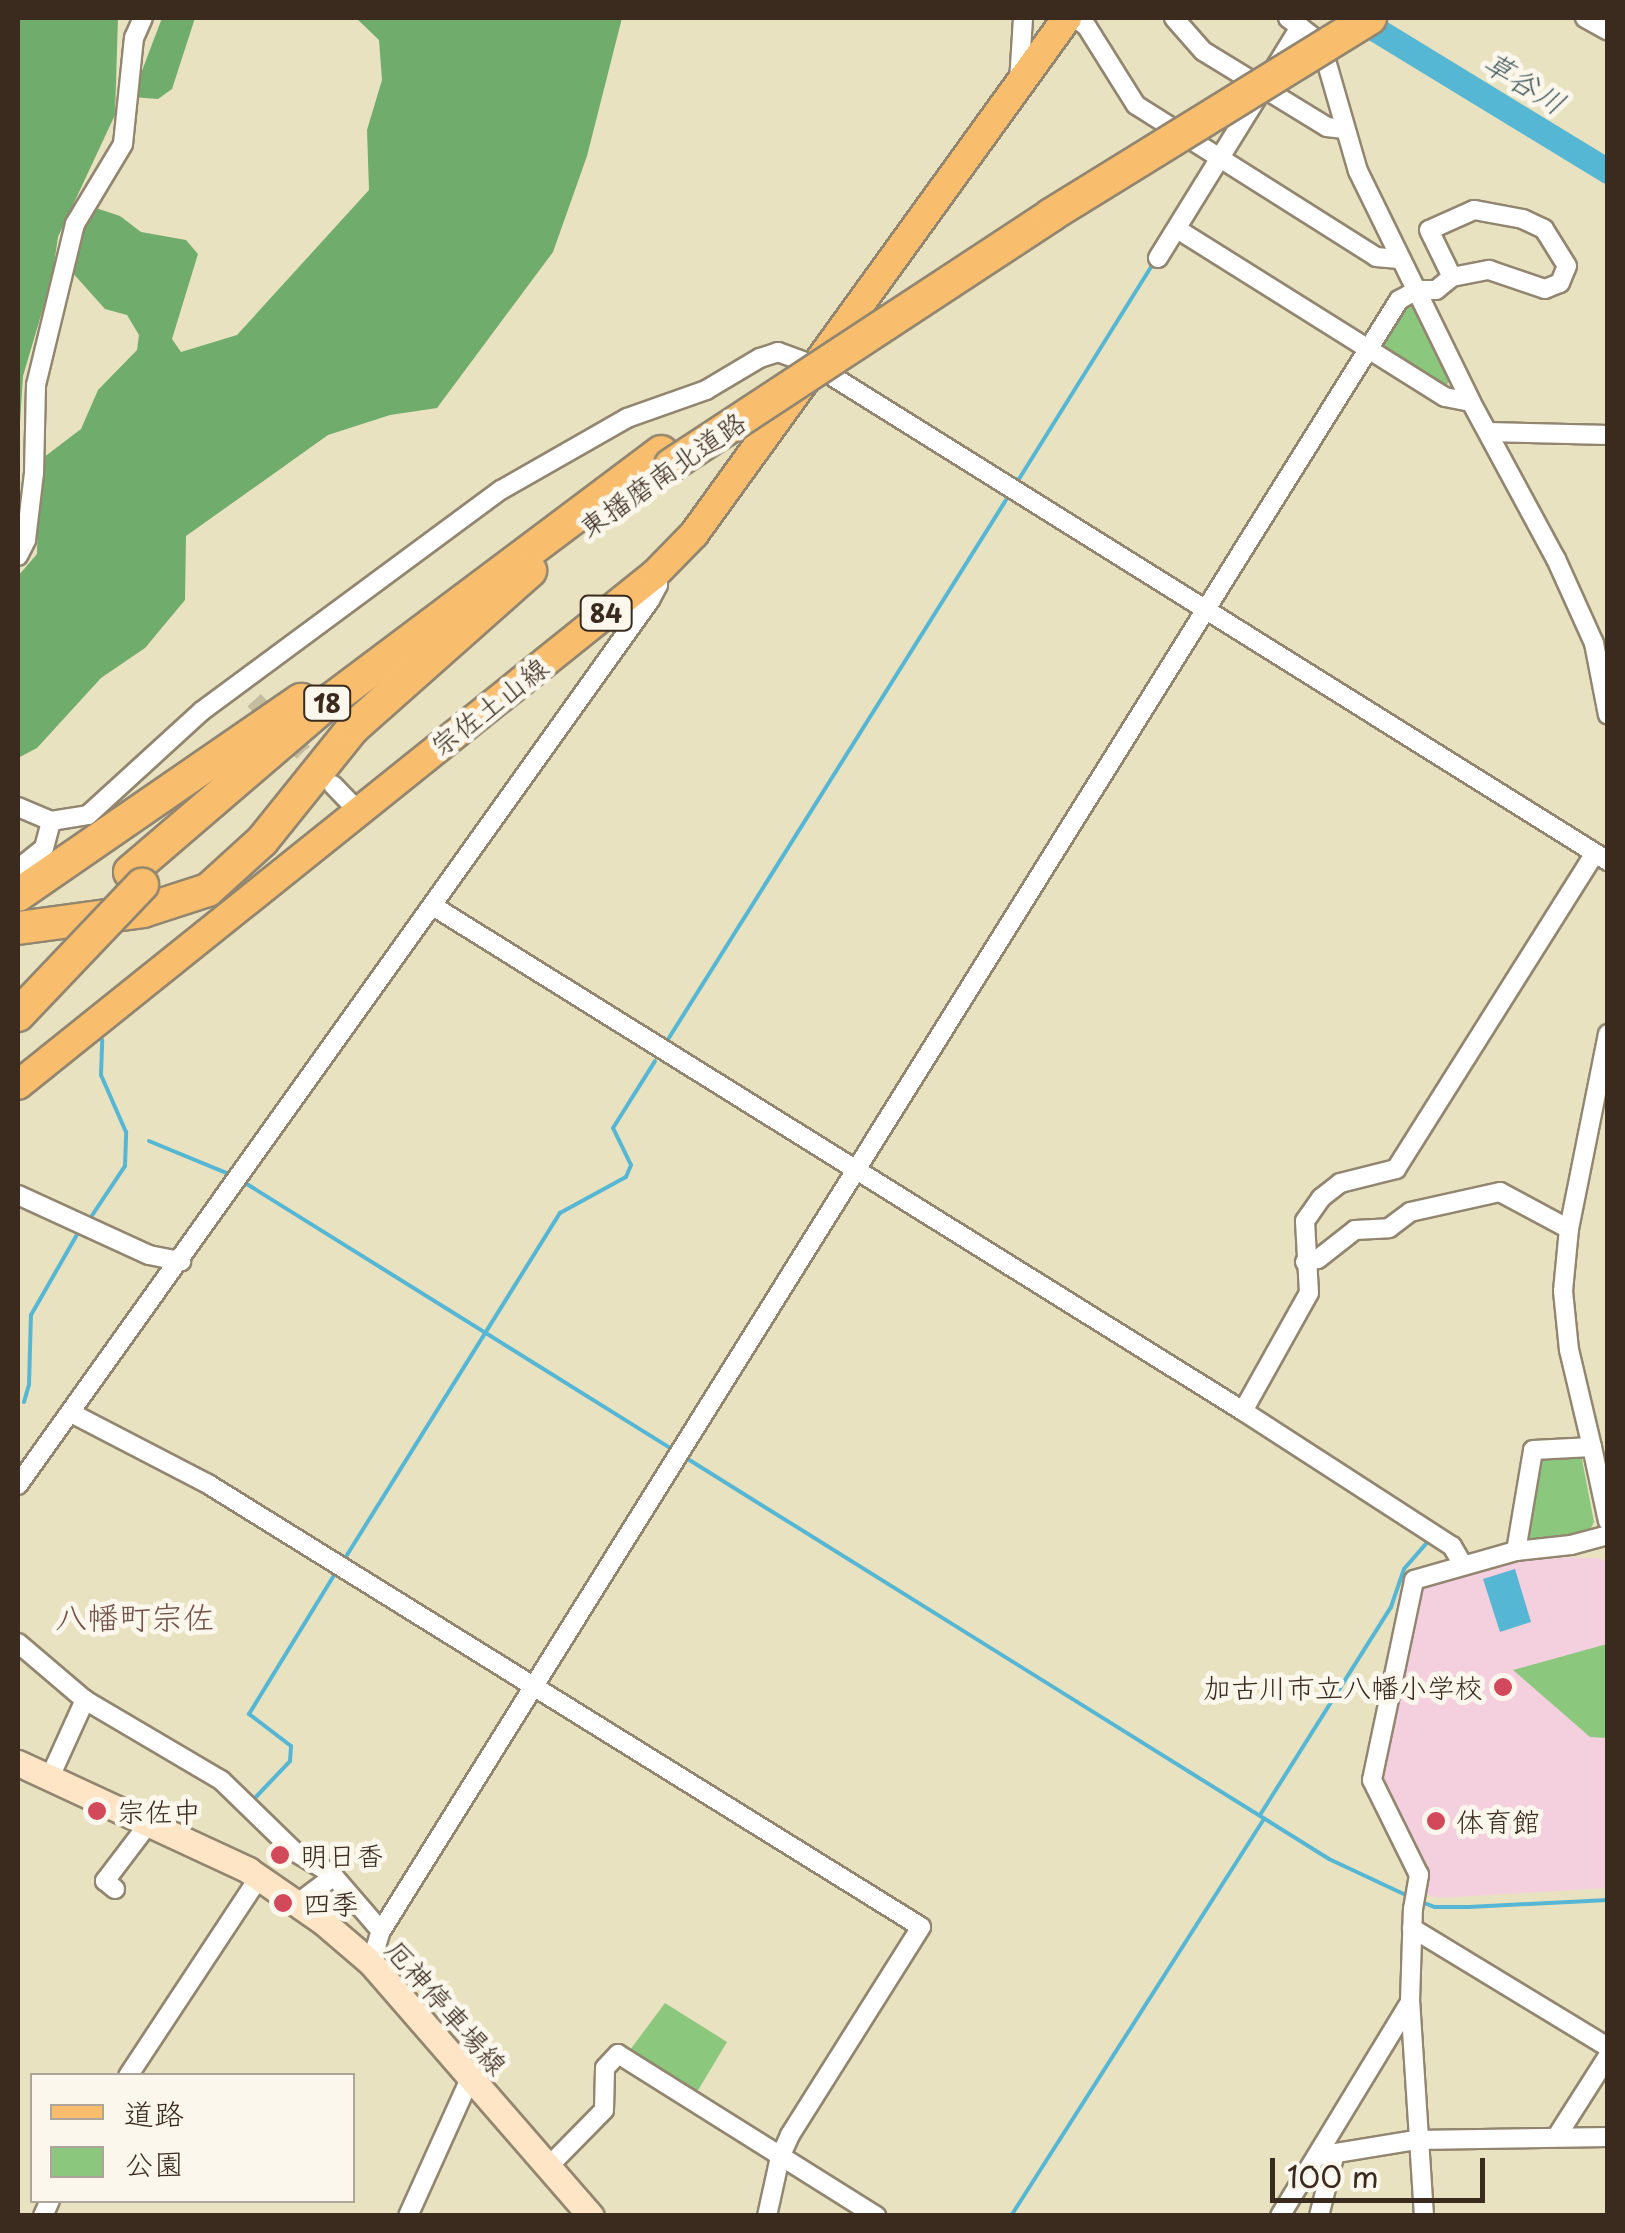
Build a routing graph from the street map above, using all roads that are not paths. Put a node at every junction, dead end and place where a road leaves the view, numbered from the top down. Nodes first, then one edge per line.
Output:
1 (143, 18) edge
2 (1024, 18) edge
3 (1067, 18) edge
4 (1076, 18) edge
5 (1174, 18) edge
6 (1338, 18) edge
7 (1370, 18) edge
8 (1585, 18) edge
9 (1294, 22) edge
10 (1608, 32) edge
11 (1019, 84) junction
12 (1262, 89) junction
13 (1344, 128) junction
14 (1218, 159) junction
15 (1176, 229) junction
16 (1158, 258) dead end
17 (1399, 259) junction
18 (1452, 277) junction
19 (1417, 290) junction
20 (1368, 348) junction
21 (816, 366) junction
22 (1470, 402) junction
23 (1488, 432) junction
24 (1608, 435) edge
25 (666, 458) junction
26 (539, 551) junction
27 (18, 556) edge
28 (656, 574) junction
29 (1205, 609) junction
30 (240, 684) junction
31 (254, 700) tunnel mouth
32 (1608, 715) edge
33 (333, 785) tunnel mouth
34 (18, 807) edge
35 (357, 810) junction
36 (52, 821) junction
37 (1601, 857) edge
38 (18, 869) edge
39 (136, 879) junction
40 (18, 895) edge
41 (433, 906) junction
42 (18, 928) edge
43 (18, 991) edge
44 (18, 1015) edge
45 (1608, 1034) edge
46 (18, 1085) edge
47 (856, 1172) junction
48 (18, 1195) edge
49 (1569, 1229) junction
50 (180, 1261) junction
51 (1305, 1262) junction
52 (1243, 1411) junction
53 (71, 1413) junction
54 (1592, 1447) junction
55 (18, 1485) edge
56 (1608, 1521) edge
57 (1608, 1535) edge
58 (1516, 1551) junction
59 (1462, 1563) junction
60 (18, 1643) edge
61 (535, 1684) junction
62 (85, 1700) junction
63 (18, 1763) edge
64 (50, 1778) junction
65 (149, 1823) junction
66 (334, 1876) junction
67 (259, 1877) junction
68 (115, 1889) dead end
69 (298, 1903) junction
70 (1413, 1919) junction
71 (381, 1932) junction
72 (371, 1963) junction
73 (1410, 2002) junction
74 (1608, 2047) edge
75 (1608, 2056) edge
76 (130, 2073) edge
77 (470, 2079) junction
78 (1557, 2136) junction
79 (1608, 2137) edge
80 (1416, 2140) junction
81 (1326, 2156) junction
82 (780, 2157) junction
83 (548, 2167) junction
84 (408, 2216) edge
85 (591, 2216) edge
86 (767, 2216) edge
87 (876, 2216) edge
88 (1280, 2216) edge
89 (1319, 2216) edge
90 (1424, 2216) edge

1 - 27 street
2 - 11 street
3 - 11 main road, 宗佐土山線 / 84
4 - 14 street
5 - 12 street
6 - 25 highway, 東播磨南北道路
7 - 25 highway, 東播磨南北道路, bridge
8 - 10 street
9 - 12 street
9 - 13 street
11 - 21 main road, 宗佐土山線 / 84
12 - 13 street
12 - 14 street
13 - 17 street
14 - 15 street
14 - 17 street
15 - 16 street
15 - 20 street
17 - 19 street
18 - 18 street
18 - 19 street
19 - 20 street
19 - 22 street
20 - 22 street
20 - 29 street
21 - 28 main road, 宗佐土山線 / 84
21 - 29 street
21 - 30 street
22 - 23 street
23 - 24 street
23 - 32 street
25 - 26 highway, 東播磨南北道路
26 - 39 highway, 東播磨南北道路 / 18
26 - 40 highway
26 - 42 highway
28 - 35 main road, 宗佐土山線 / 84
28 - 41 street
29 - 37 street
29 - 47 street
30 - 31 street
30 - 36 street
33 - 35 street
34 - 36 street
35 - 46 main road, 宗佐土山線 / 84
36 - 38 street
37 - 51 street
39 - 43 highway, 東播磨南北道路 / 18
39 - 44 highway, 東播磨南北道路 / 18, bridge
41 - 47 street
41 - 50 street
45 - 49 street
47 - 52 street
47 - 61 street
48 - 50 street
49 - 51 street
49 - 54 street
50 - 53 street
51 - 52 street
52 - 59 street
53 - 55 street
53 - 61 street
54 - 56 street
54 - 58 street
57 - 58 street
58 - 59 street
59 - 70 street
60 - 62 street
61 - 71 street
61 - 82 street
62 - 64 street
62 - 66 street
63 - 64 main road, 厄神停車場線
64 - 65 main road, 厄神停車場線
65 - 67 main road, 厄神停車場線
65 - 68 street
66 - 69 street
66 - 71 street
67 - 69 main road, 厄神停車場線
67 - 76 street
69 - 72 main road, 厄神停車場線
70 - 73 street
70 - 74 street
71 - 72 street
72 - 77 main road, 厄神停車場線
73 - 80 street
73 - 81 street
75 - 78 street
77 - 83 main road, 厄神停車場線
77 - 84 street
78 - 79 street
78 - 80 street
80 - 81 street
80 - 90 street
81 - 88 street
81 - 89 street
82 - 83 street
82 - 86 street
82 - 87 street
83 - 85 main road, 厄神停車場線

